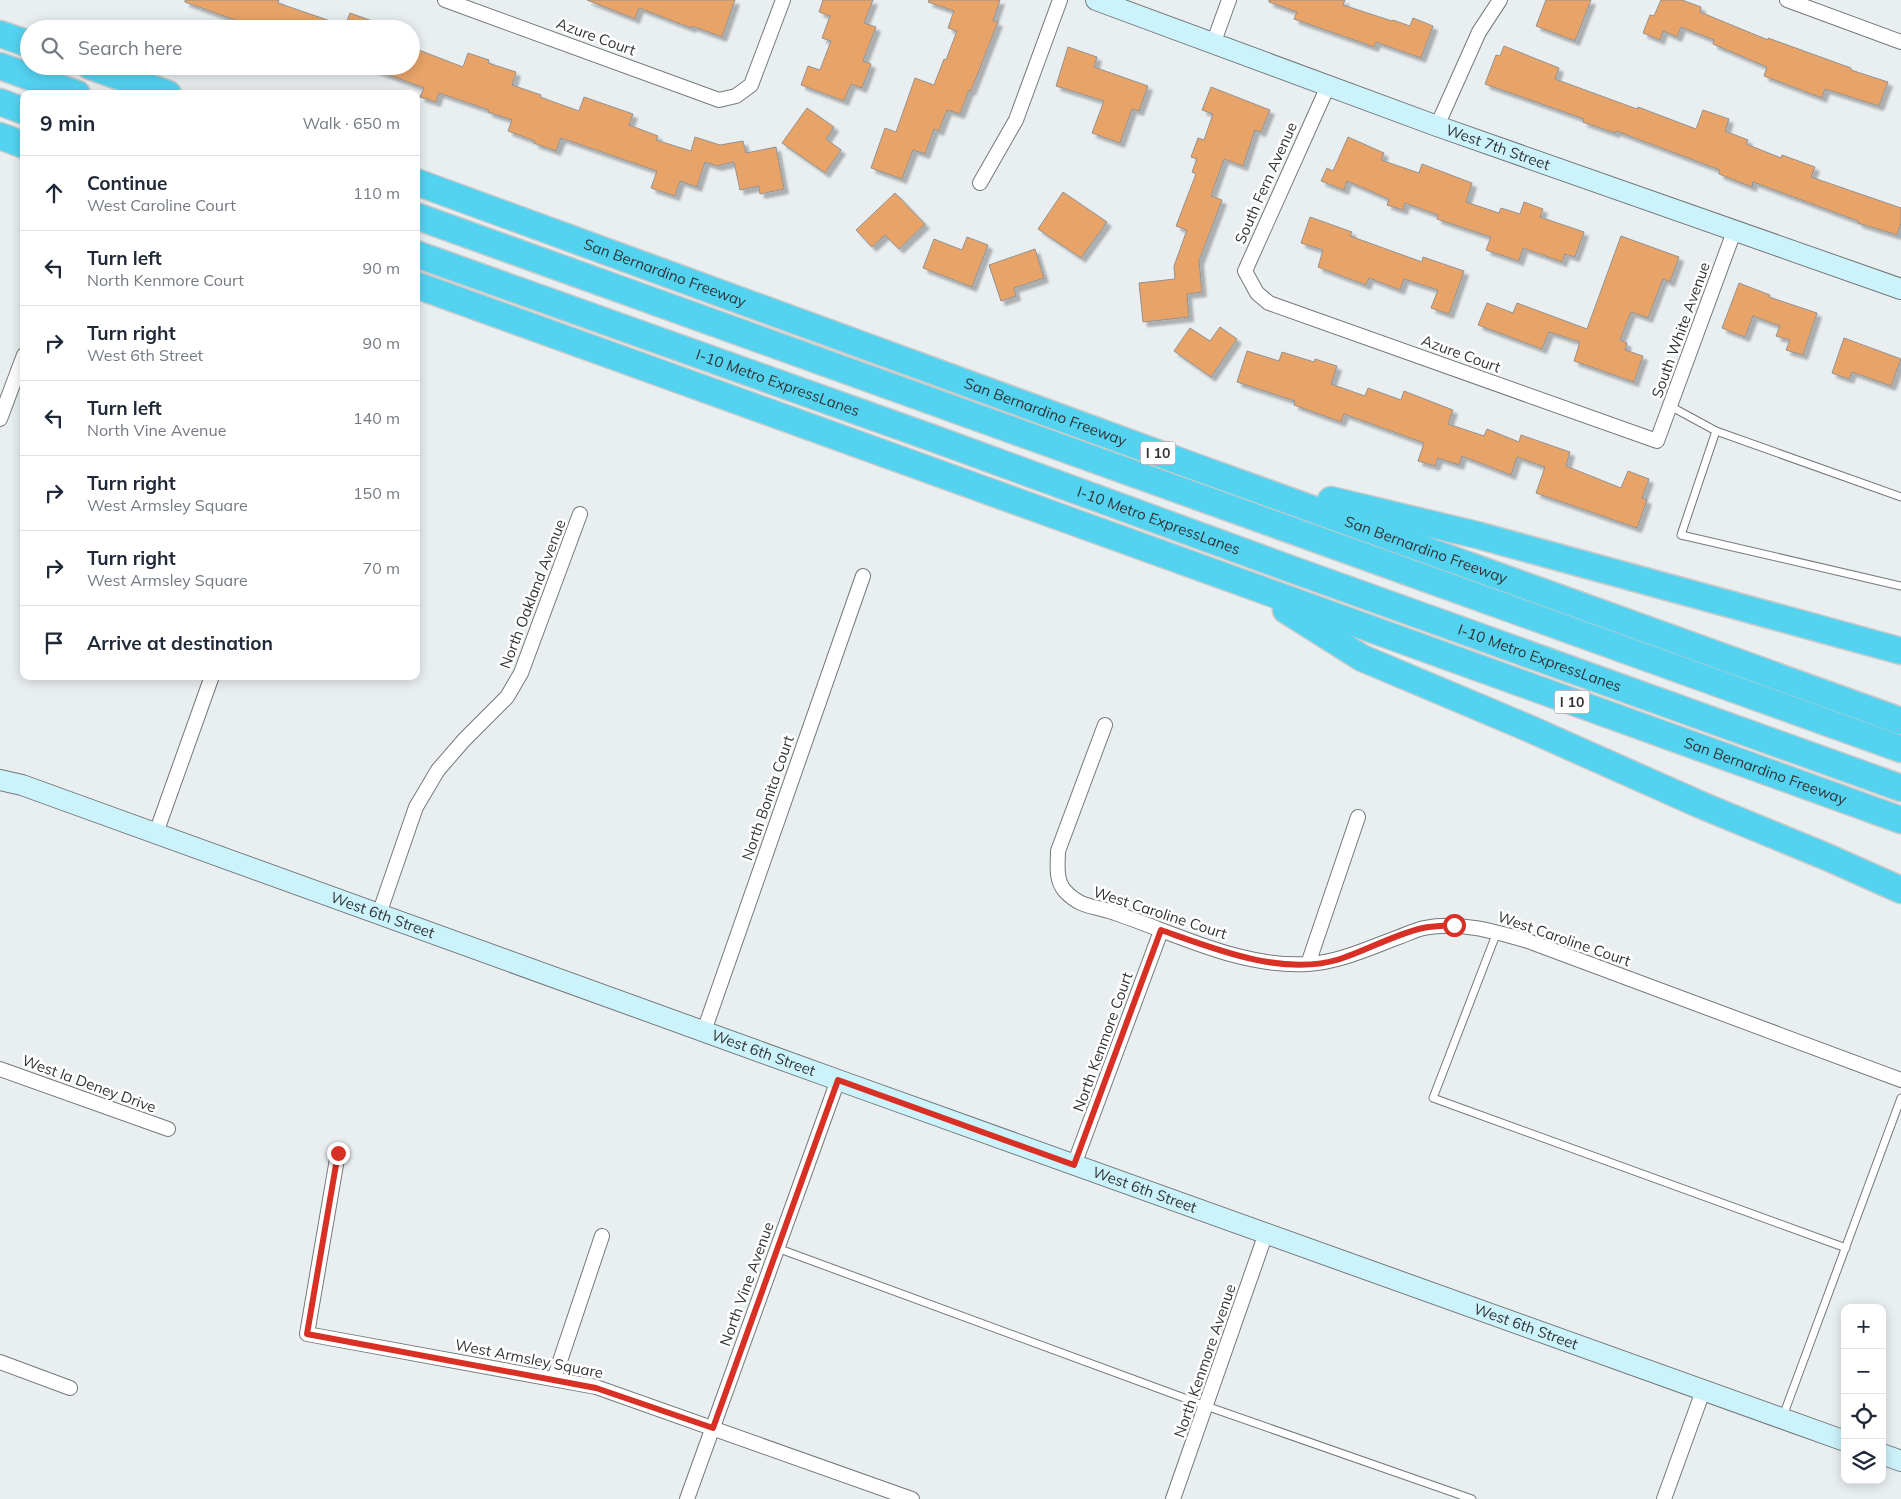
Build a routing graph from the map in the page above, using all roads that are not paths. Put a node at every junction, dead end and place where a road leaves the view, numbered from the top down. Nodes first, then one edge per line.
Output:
1 (445, 0) edge
2 (783, 0) edge
3 (1060, 0) edge
4 (1096, 0) edge
5 (1229, 0) edge
6 (1500, 0) edge
7 (1787, 0) edge
8 (0, 34) edge
9 (20, 41) edge
10 (1901, 42) edge
11 (1213, 44) junction
12 (0, 66) edge
13 (20, 73) edge
14 (25, 75) edge
15 (115, 75) edge
16 (1328, 86) junction
17 (66, 90) edge
18 (157, 90) edge
19 (0, 102) edge
20 (20, 110) edge
21 (1437, 126) junction
22 (0, 136) edge
23 (20, 143) edge
24 (420, 183) edge
25 (980, 183) dead end
26 (420, 217) edge
27 (1735, 229) junction
28 (420, 255) edge
29 (420, 286) edge
30 (1901, 289) edge
31 (1257, 293) joint
32 (20, 365) edge
33 (1670, 406) junction
34 (0, 419) edge
35 (1716, 432) junction
36 (1657, 441) joint
37 (1204, 470) junction
38 (1901, 497) edge
39 (580, 514) dead end
40 (863, 576) dead end
41 (1243, 583) junction
42 (1901, 586) edge
43 (1901, 651) edge
44 (211, 680) edge
45 (1901, 721) edge
46 (1105, 725) dead end
47 (1901, 749) edge
48 (0, 772) edge
49 (0, 780) edge
50 (22, 785) junction
51 (1901, 788) edge
52 (1358, 817) dead end
53 (1901, 820) edge
54 (156, 833) junction
55 (1901, 890) edge
56 (379, 914) junction
57 (1161, 930) junction
58 (1497, 932) junction
59 (1308, 964) junction
60 (704, 1031) junction
61 (0, 1069) edge
62 (838, 1080) junction
63 (1901, 1080) edge
64 (1901, 1098) edge
65 (168, 1129) dead end
66 (338, 1153) dead end
67 (1074, 1165) junction
68 (1266, 1234) junction
69 (602, 1236) dead end
70 (777, 1248) junction
71 (1846, 1248) junction
72 (0, 1362) edge
73 (554, 1379) junction
74 (70, 1388) dead end
75 (1702, 1391) junction
76 (1206, 1406) junction
77 (1782, 1419) junction
78 (713, 1428) junction
79 (1841, 1440) edge
80 (1886, 1455) edge
81 (1901, 1461) edge
82 (687, 1499) edge
83 (912, 1499) edge
84 (1173, 1499) edge
85 (1472, 1499) edge
86 (1664, 1499) edge

1 - 2 street, Azure Court
3 - 25 street
4 - 11 street, West 7th Street
5 - 11 street
6 - 21 street
7 - 10 street
8 - 9 highway
11 - 16 street, West 7th Street
12 - 13 highway
14 - 17 highway
15 - 18 highway
16 - 21 street, West 7th Street
16 - 31 street, South Fern Avenue
19 - 20 highway
21 - 27 street, West 7th Street
22 - 23 highway
24 - 37 highway, San Bernardino Freeway / I 10
26 - 47 highway
27 - 30 street, West 7th Street
27 - 33 street, South White Avenue
28 - 51 highway, I-10 Metro ExpressLanes
29 - 41 highway, San Bernardino Freeway / I 10
31 - 36 street, Azure Court
32 - 34 street
33 - 35 lane
33 - 36 street, South White Avenue
35 - 38 lane
35 - 42 lane
37 - 43 highway
37 - 45 highway, San Bernardino Freeway / I 10
39 - 56 street, North Oakland Avenue
40 - 60 street, North Bonita Court
41 - 53 highway, San Bernardino Freeway / I 10
41 - 55 highway
44 - 54 street
46 - 57 street, West Caroline Court
48 - 50 street, West 6th Street
49 - 50 street, West 6th Street
50 - 54 street, West 6th Street
52 - 59 street
54 - 56 street, West 6th Street
56 - 60 street, West 6th Street
57 - 59 street, West Caroline Court
57 - 67 street, North Kenmore Court
58 - 59 street, West Caroline Court
58 - 63 street, West Caroline Court
58 - 71 lane
60 - 62 street, West 6th Street
61 - 65 street, West la Deney Drive
62 - 67 street, West 6th Street
62 - 70 street, North Vine Avenue
64 - 71 lane
66 - 73 street, West Armsley Square
67 - 68 street, West 6th Street
68 - 75 street, West 6th Street
68 - 76 street, North Kenmore Avenue
69 - 73 street
70 - 76 lane
70 - 78 street, North Vine Avenue
71 - 77 lane
72 - 74 street
73 - 78 street, West Armsley Square
75 - 77 street, West 6th Street
75 - 86 street
76 - 84 street, North Kenmore Avenue
76 - 85 lane
77 - 79 street, West 6th Street
78 - 82 street, North Vine Avenue
78 - 83 street, West Armsley Square
80 - 81 street

